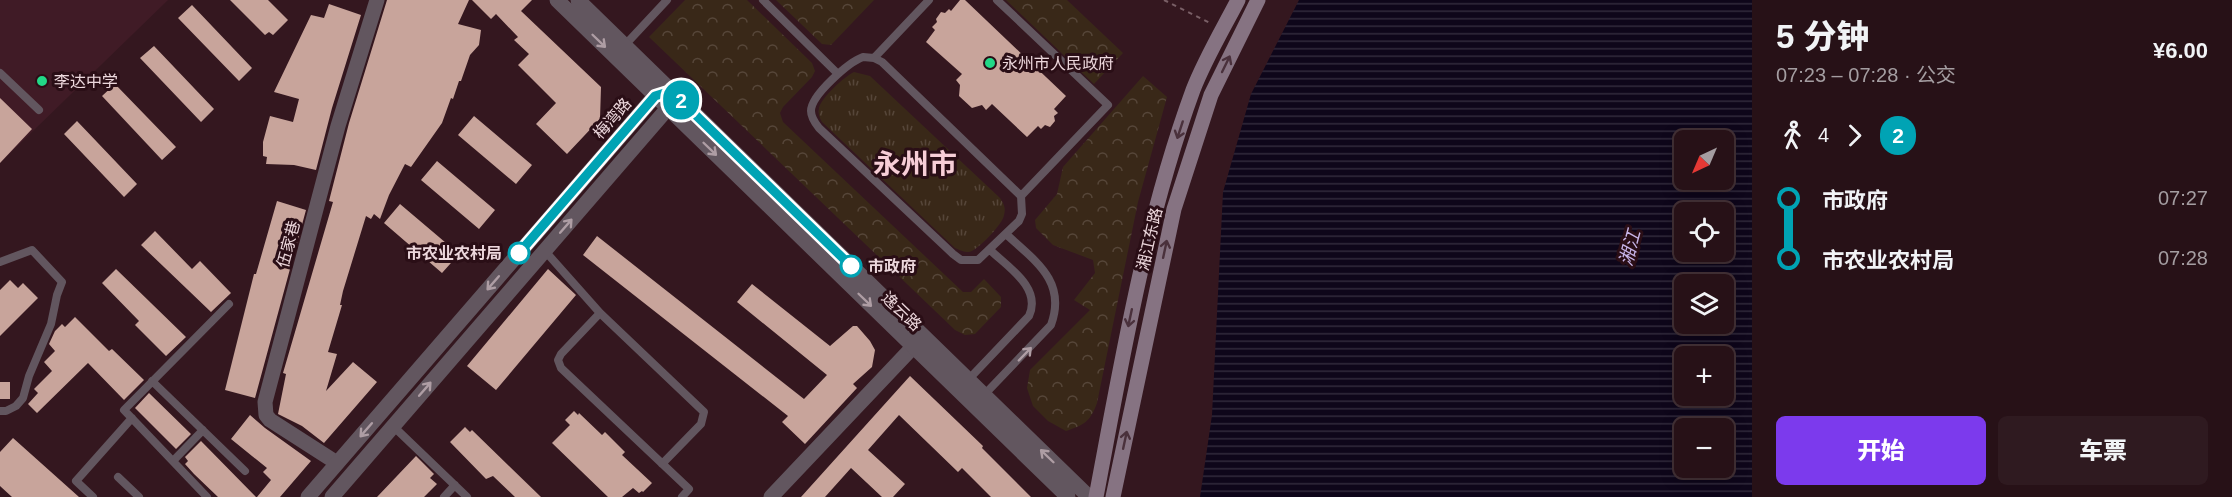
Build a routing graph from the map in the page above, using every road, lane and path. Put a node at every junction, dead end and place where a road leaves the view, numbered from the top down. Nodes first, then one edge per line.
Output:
1 (377, 0) edge
2 (557, 0) edge
3 (578, 0) edge
4 (667, 0) edge
5 (763, 0) edge
6 (929, 0) edge
7 (997, 0) edge
8 (1164, 0) edge
9 (1238, 0) edge
10 (1258, 0) edge
11 (1223, 29) junction
12 (625, 45) junction
13 (874, 58) junction
14 (0, 73) edge
15 (838, 74) junction
16 (671, 91) junction
17 (655, 96) junction
18 (668, 108) junction
19 (39, 110) dead end
20 (1021, 196) junction
21 (1006, 234) junction
22 (990, 250) junction
23 (544, 251) junction
24 (0, 262) edge
25 (230, 304) dead end
26 (600, 313) junction
27 (914, 347) junction
28 (968, 380) junction
29 (152, 381) junction
30 (984, 395) junction
31 (0, 411) edge
32 (132, 418) junction
33 (393, 426) junction
34 (203, 430) junction
35 (173, 461) junction
36 (338, 463) junction
37 (662, 464) junction
38 (245, 471) dead end
39 (118, 477) dead end
40 (455, 485) junction
41 (93, 497) edge
42 (139, 497) edge
43 (207, 497) edge
44 (308, 497) edge
45 (332, 497) edge
46 (444, 497) edge
47 (467, 497) edge
48 (682, 497) edge
49 (771, 497) edge
50 (1068, 497) edge
51 (1089, 497) edge
52 (1096, 497) edge
53 (1113, 497) edge

1 - 36 street, 伍家巷
2 -> 17 street, 逸云路
3 - 12 street, 逸云路
4 - 12 lane
5 - 15 lane
6 - 13 lane
7 - 20 lane
8 - 11 path
9 - 11 main road, 湘江东路
53 -> 10 main road, 湘江东路
11 -> 52 main road, 湘江东路
12 - 16 street, 逸云路
13 - 15 lane
13 - 20 lane
14 - 19 lane
15 - 22 lane
16 - 17 street, 梅湾路
16 - 18 street
16 - 28 street, 逸云路
17 - 18 street, 逸云路
17 -> 36 street, 梅湾路
23 -> 18 street
18 -> 27 street, 逸云路
20 - 21 lane
21 - 22 lane
30 -> 21 lane
22 - 28 lane
23 - 26 lane
33 -> 23 street
24 - 31 lane
25 - 29 lane
26 - 37 lane
26 - 37 lane
27 - 49 street
27 - 50 street, 逸云路
28 - 30 street, 逸云路
29 - 32 lane
29 - 34 lane
51 -> 30 street, 逸云路
32 - 35 lane
32 - 41 lane
33 - 40 lane
33 - 45 street
34 - 35 lane
34 - 38 lane
35 - 43 lane
36 - 44 street, 梅湾路
37 - 48 lane
39 - 42 lane
40 - 46 lane
40 - 47 lane

